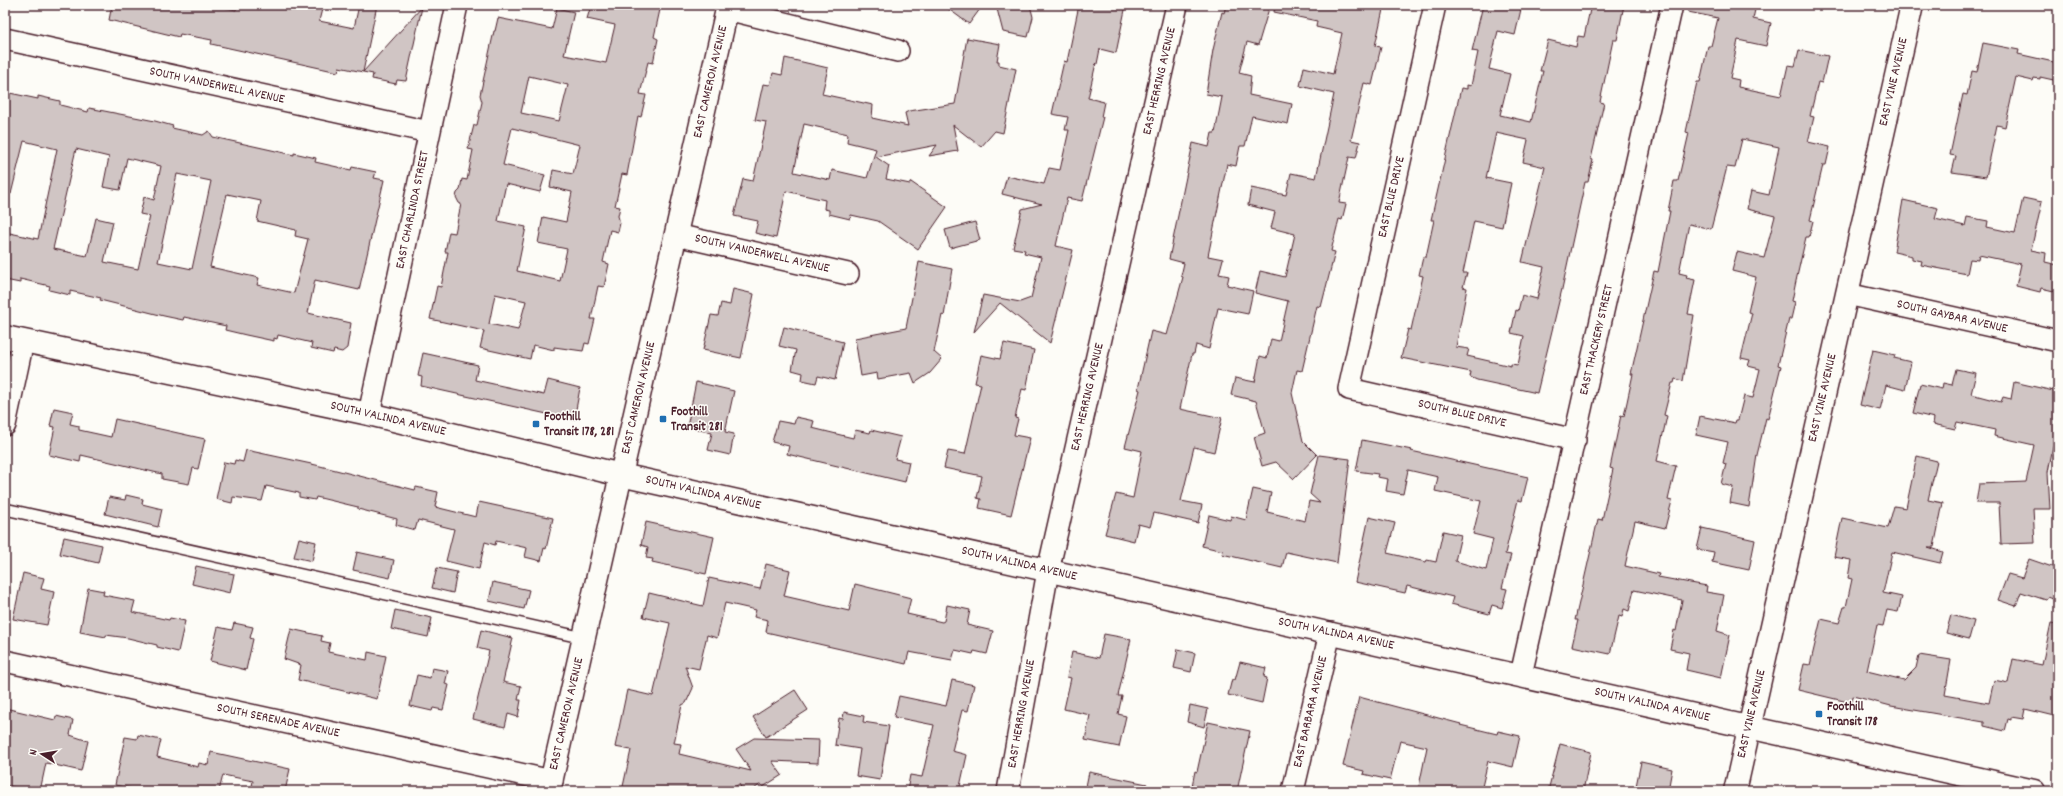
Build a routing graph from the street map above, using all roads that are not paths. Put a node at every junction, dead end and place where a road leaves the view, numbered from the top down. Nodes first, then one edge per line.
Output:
1 (456, 5) edge
2 (1177, 5) edge
3 (1435, 5) edge
4 (1672, 5) edge
5 (1912, 5) edge
6 (728, 7) edge
7 (5, 39) edge
8 (898, 51) dead end
9 (429, 132) junction
10 (676, 234) junction
11 (848, 274) dead end
12 (1847, 294) junction
13 (14, 339) edge
14 (2058, 341) edge
15 (1349, 389) joint
16 (369, 414) junction
17 (5, 425) edge
18 (1575, 440) junction
19 (621, 475) junction
20 (5, 509) edge
21 (1048, 571) junction
22 (1330, 633) junction
23 (584, 638) junction
24 (5, 661) edge
25 (1521, 675) junction
26 (1749, 728) junction
27 (551, 786) edge
28 (1008, 791) edge
29 (1293, 791) edge
30 (1735, 791) edge
31 (2034, 791) edge

1 - 9 street, EAST CHARLINDA STREET
2 - 21 street, EAST HERRING AVENUE
3 - 15 street, EAST BLUE DRIVE
4 - 18 street, EAST THACKERY STREET
5 - 12 main road, EAST VINE AVENUE
6 - 8 street
6 - 10 main road, EAST CAMERON AVENUE
7 - 9 street, SOUTH VANDERWELL AVENUE
9 - 16 street, EAST CHARLINDA STREET
10 - 11 street, SOUTH VANDERWELL AVENUE
10 - 19 main road, EAST CAMERON AVENUE
12 - 14 street, SOUTH GAYBAR AVENUE
12 - 26 main road, EAST VINE AVENUE
13 - 16 main road, SOUTH VALINDA AVENUE
13 - 17 street
15 - 18 street, SOUTH BLUE DRIVE
16 - 19 main road, SOUTH VALINDA AVENUE
18 - 25 street, EAST THACKERY STREET
19 - 21 main road, SOUTH VALINDA AVENUE
19 - 23 main road, EAST CAMERON AVENUE
20 - 23 lane
21 - 22 main road, SOUTH VALINDA AVENUE
21 - 28 street, EAST HERRING AVENUE
22 - 25 main road, SOUTH VALINDA AVENUE
22 - 29 street, EAST BARBARA AVENUE
23 - 27 main road, EAST CAMERON AVENUE
24 - 27 street, SOUTH SERENADE AVENUE
25 - 26 main road, SOUTH VALINDA AVENUE
26 - 30 main road, EAST VINE AVENUE
26 - 31 main road, SOUTH VALINDA AVENUE

